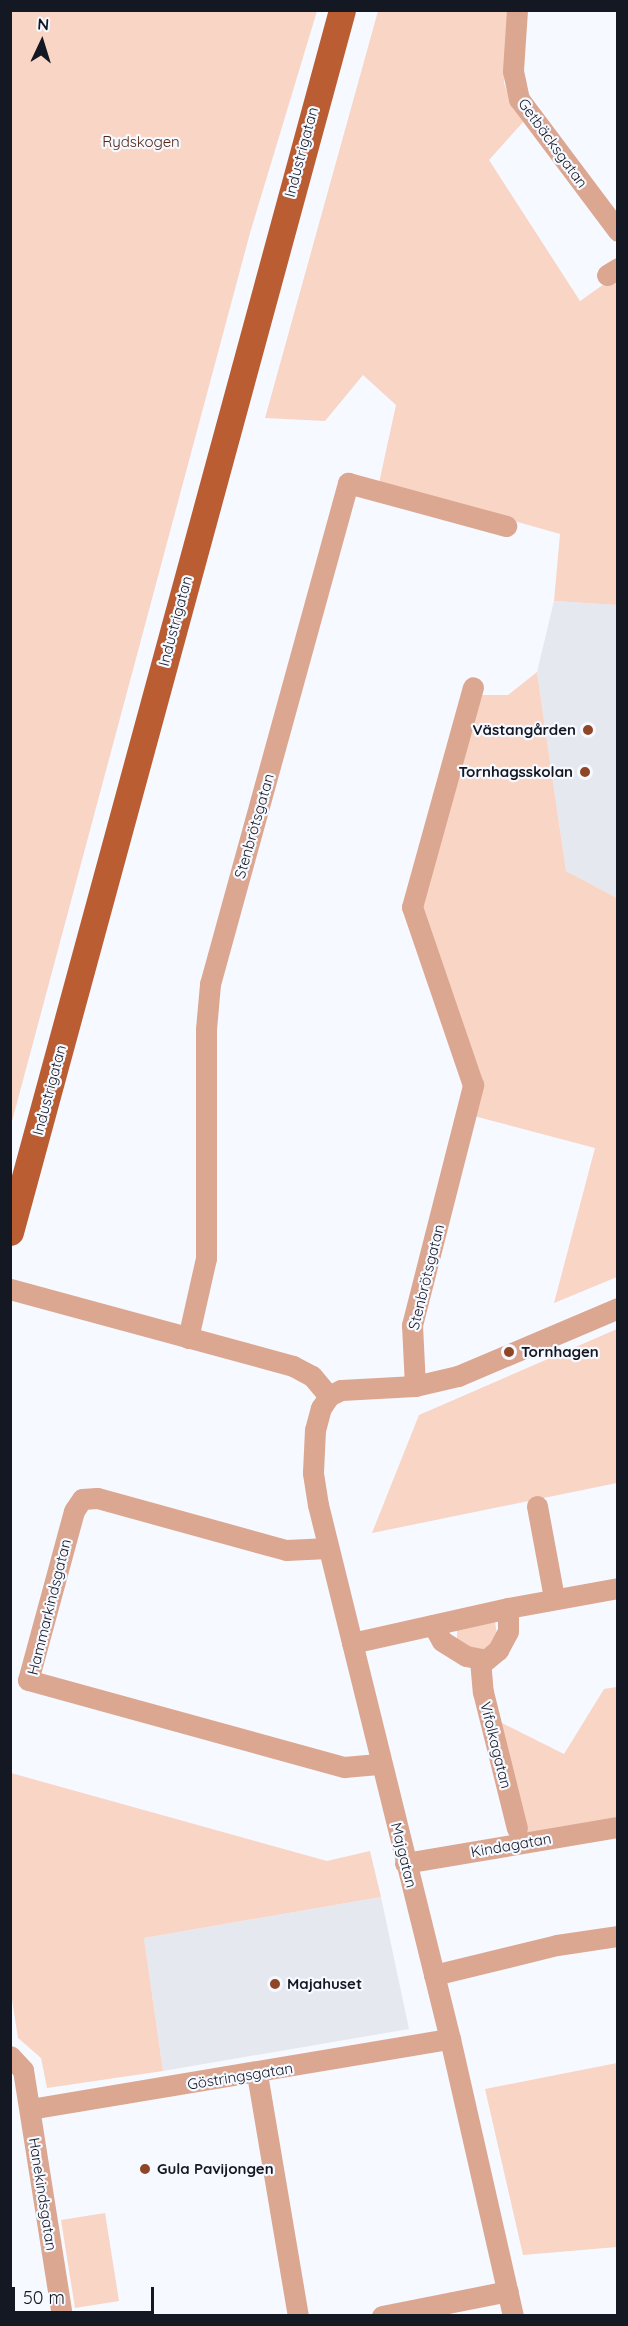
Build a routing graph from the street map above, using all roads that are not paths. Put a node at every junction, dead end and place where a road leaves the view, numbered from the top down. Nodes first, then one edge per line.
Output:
1 (342, 10) edge
2 (517, 10) edge
3 (618, 231) edge
4 (506, 526) dead end
5 (473, 687) dead end
6 (10, 1232) edge
7 (10, 1289) edge
8 (618, 1308) edge
9 (188, 1338) junction
10 (415, 1386) junction
11 (329, 1396) junction
12 (537, 1506) dead end
13 (328, 1548) junction
14 (618, 1588) edge
15 (554, 1598) junction
16 (508, 1608) junction
17 (433, 1625) junction
18 (352, 1643) junction
19 (480, 1660) junction
20 (381, 1764) junction
21 (618, 1827) edge
22 (516, 1828) dead end
23 (405, 1863) junction
24 (618, 1936) edge
25 (434, 1975) junction
26 (450, 2039) junction
27 (10, 2056) edge
28 (257, 2074) junction
29 (30, 2109) junction
30 (508, 2291) junction
31 (62, 2316) edge
32 (298, 2316) edge
33 (382, 2316) edge
34 (513, 2316) edge

1 - 6 main road, Industrigatan
2 - 3 street, Getbäcksgatan
4 - 9 street, Stenbrötsgatan
5 - 10 street, Stenbrötsgatan
7 - 9 street
8 - 10 street
9 - 11 street
10 - 11 street
11 - 13 street, Majgatan
12 - 15 street
13 - 18 street, Majgatan
13 - 20 street, Hammarkindsgatan
14 - 15 street
15 - 16 street
16 - 17 street
16 - 19 street
17 - 18 street
17 - 19 street
18 - 20 street, Majgatan
19 - 22 street, Vifolkagatan
20 - 23 street, Majgatan
21 - 23 street, Kindagatan
23 - 25 street, Majgatan
24 - 25 street
25 - 26 street, Majgatan
26 - 28 street, Göstringsgatan
26 - 30 street, Majgatan
27 - 29 street, Hanekindsgatan
28 - 29 street, Göstringsgatan
28 - 32 street
29 - 31 street, Hanekindsgatan
30 - 33 street
30 - 34 street, Majgatan

